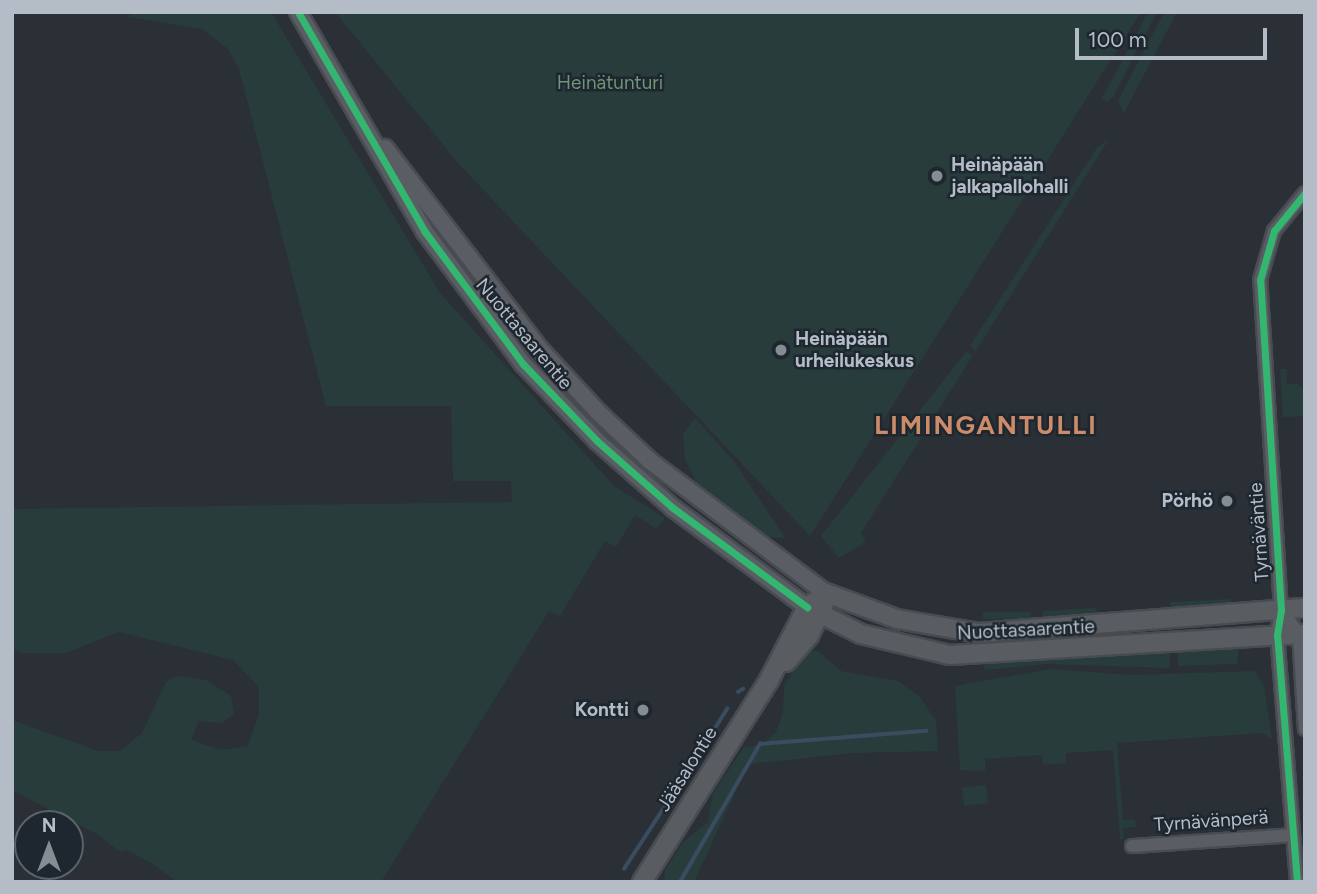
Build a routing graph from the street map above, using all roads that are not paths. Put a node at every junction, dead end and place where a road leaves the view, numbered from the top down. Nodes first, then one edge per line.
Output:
1 (298, 12) edge
2 (356, 110) junction
3 (1305, 194) edge
4 (826, 593) junction
5 (1305, 608) edge
6 (1281, 610) junction
7 (814, 611) junction
8 (1302, 634) edge
9 (1277, 635) junction
10 (1305, 729) edge
11 (1293, 835) junction
12 (1132, 846) dead end
13 (642, 882) edge
14 (1297, 882) edge

1 - 2 street, Nuottasaarentie
2 - 4 street, Nuottasaarentie
2 - 7 street, Nuottasaarentie
3 - 6 street, Tyrnäväntie
4 - 6 main road, Nuottasaarentie
4 - 7 main road, Jääsalontie
5 - 6 main road, Nuottasaarentie
6 - 8 street
6 - 9 street, Tyrnäväntie
7 - 9 main road, Nuottasaarentie
7 - 13 main road, Jääsalontie
8 - 9 main road, Nuottasaarentie
8 - 10 street
9 - 11 street, Tyrnäväntie
11 - 12 street, Tyrnävänperä
11 - 14 street, Tyrnäväntie

